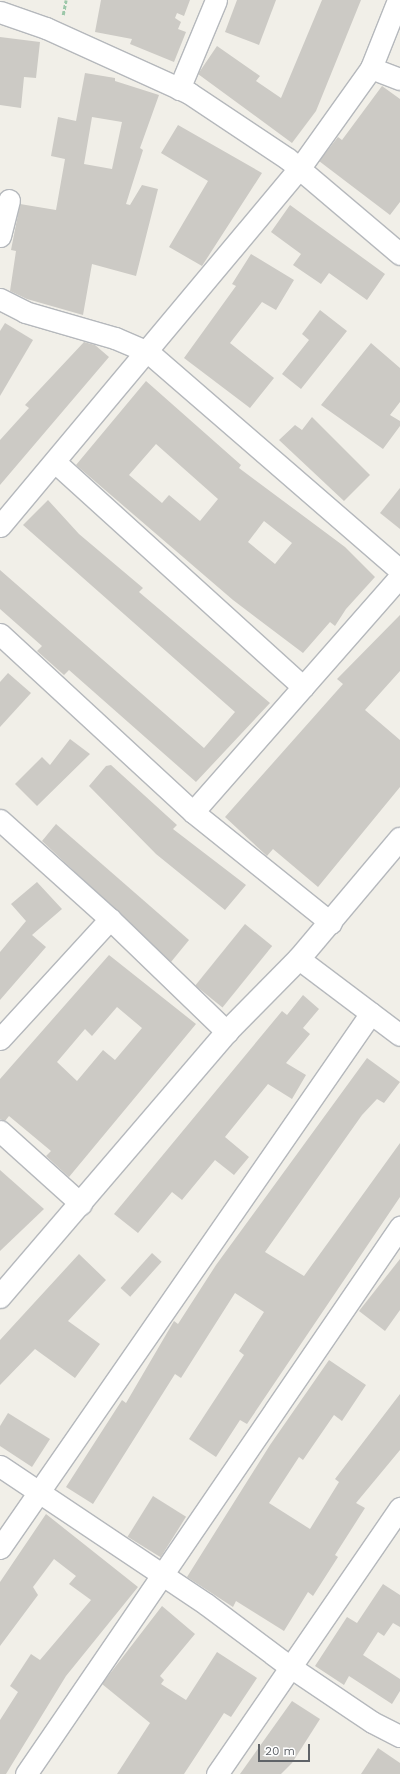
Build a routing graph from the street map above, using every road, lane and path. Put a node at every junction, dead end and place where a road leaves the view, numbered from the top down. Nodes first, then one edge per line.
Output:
1 (216, 0) edge
2 (398, 0) edge
3 (0, 12) edge
4 (371, 68) junction
5 (400, 79) edge
6 (179, 89) junction
7 (299, 169) junction
8 (9, 200) dead end
9 (0, 236) edge
10 (400, 254) edge
11 (0, 299) edge
12 (148, 352) junction
13 (55, 462) junction
14 (0, 526) edge
15 (400, 570) edge
16 (400, 576) edge
17 (0, 634) edge
18 (303, 686) junction
19 (194, 812) junction
20 (0, 820) edge
21 (400, 839) edge
22 (110, 919) junction
23 (331, 923) junction
24 (299, 959) junction
25 (372, 1013) junction
26 (227, 1032) junction
27 (400, 1035) edge
28 (0, 1039) edge
29 (0, 1131) edge
30 (81, 1204) junction
31 (400, 1227) edge
32 (0, 1297) edge
33 (0, 1466) edge
34 (41, 1491) junction
35 (400, 1508) edge
36 (0, 1548) edge
37 (162, 1575) junction
38 (289, 1666) junction
39 (400, 1736) edge
40 (26, 1774) edge
41 (217, 1774) edge

1 - 6 street
2 - 4 street
3 - 6 street
4 - 5 street
4 - 7 street
6 - 7 street
7 - 10 street
7 - 12 street
8 - 9 street
11 - 12 street
12 - 13 street
12 - 15 street
13 - 14 street
13 - 18 street
16 - 18 street
17 - 19 street
18 - 19 street
19 - 23 street
20 - 22 street
21 - 23 street
22 - 26 street
22 - 28 street
23 - 24 street
24 - 25 street
24 - 26 street
25 - 27 street
25 - 34 street
26 - 30 street
29 - 30 street
30 - 32 street
31 - 37 street
33 - 34 street
34 - 36 street
34 - 37 street
35 - 38 street
37 - 38 street
37 - 40 street
38 - 39 street
38 - 41 street

